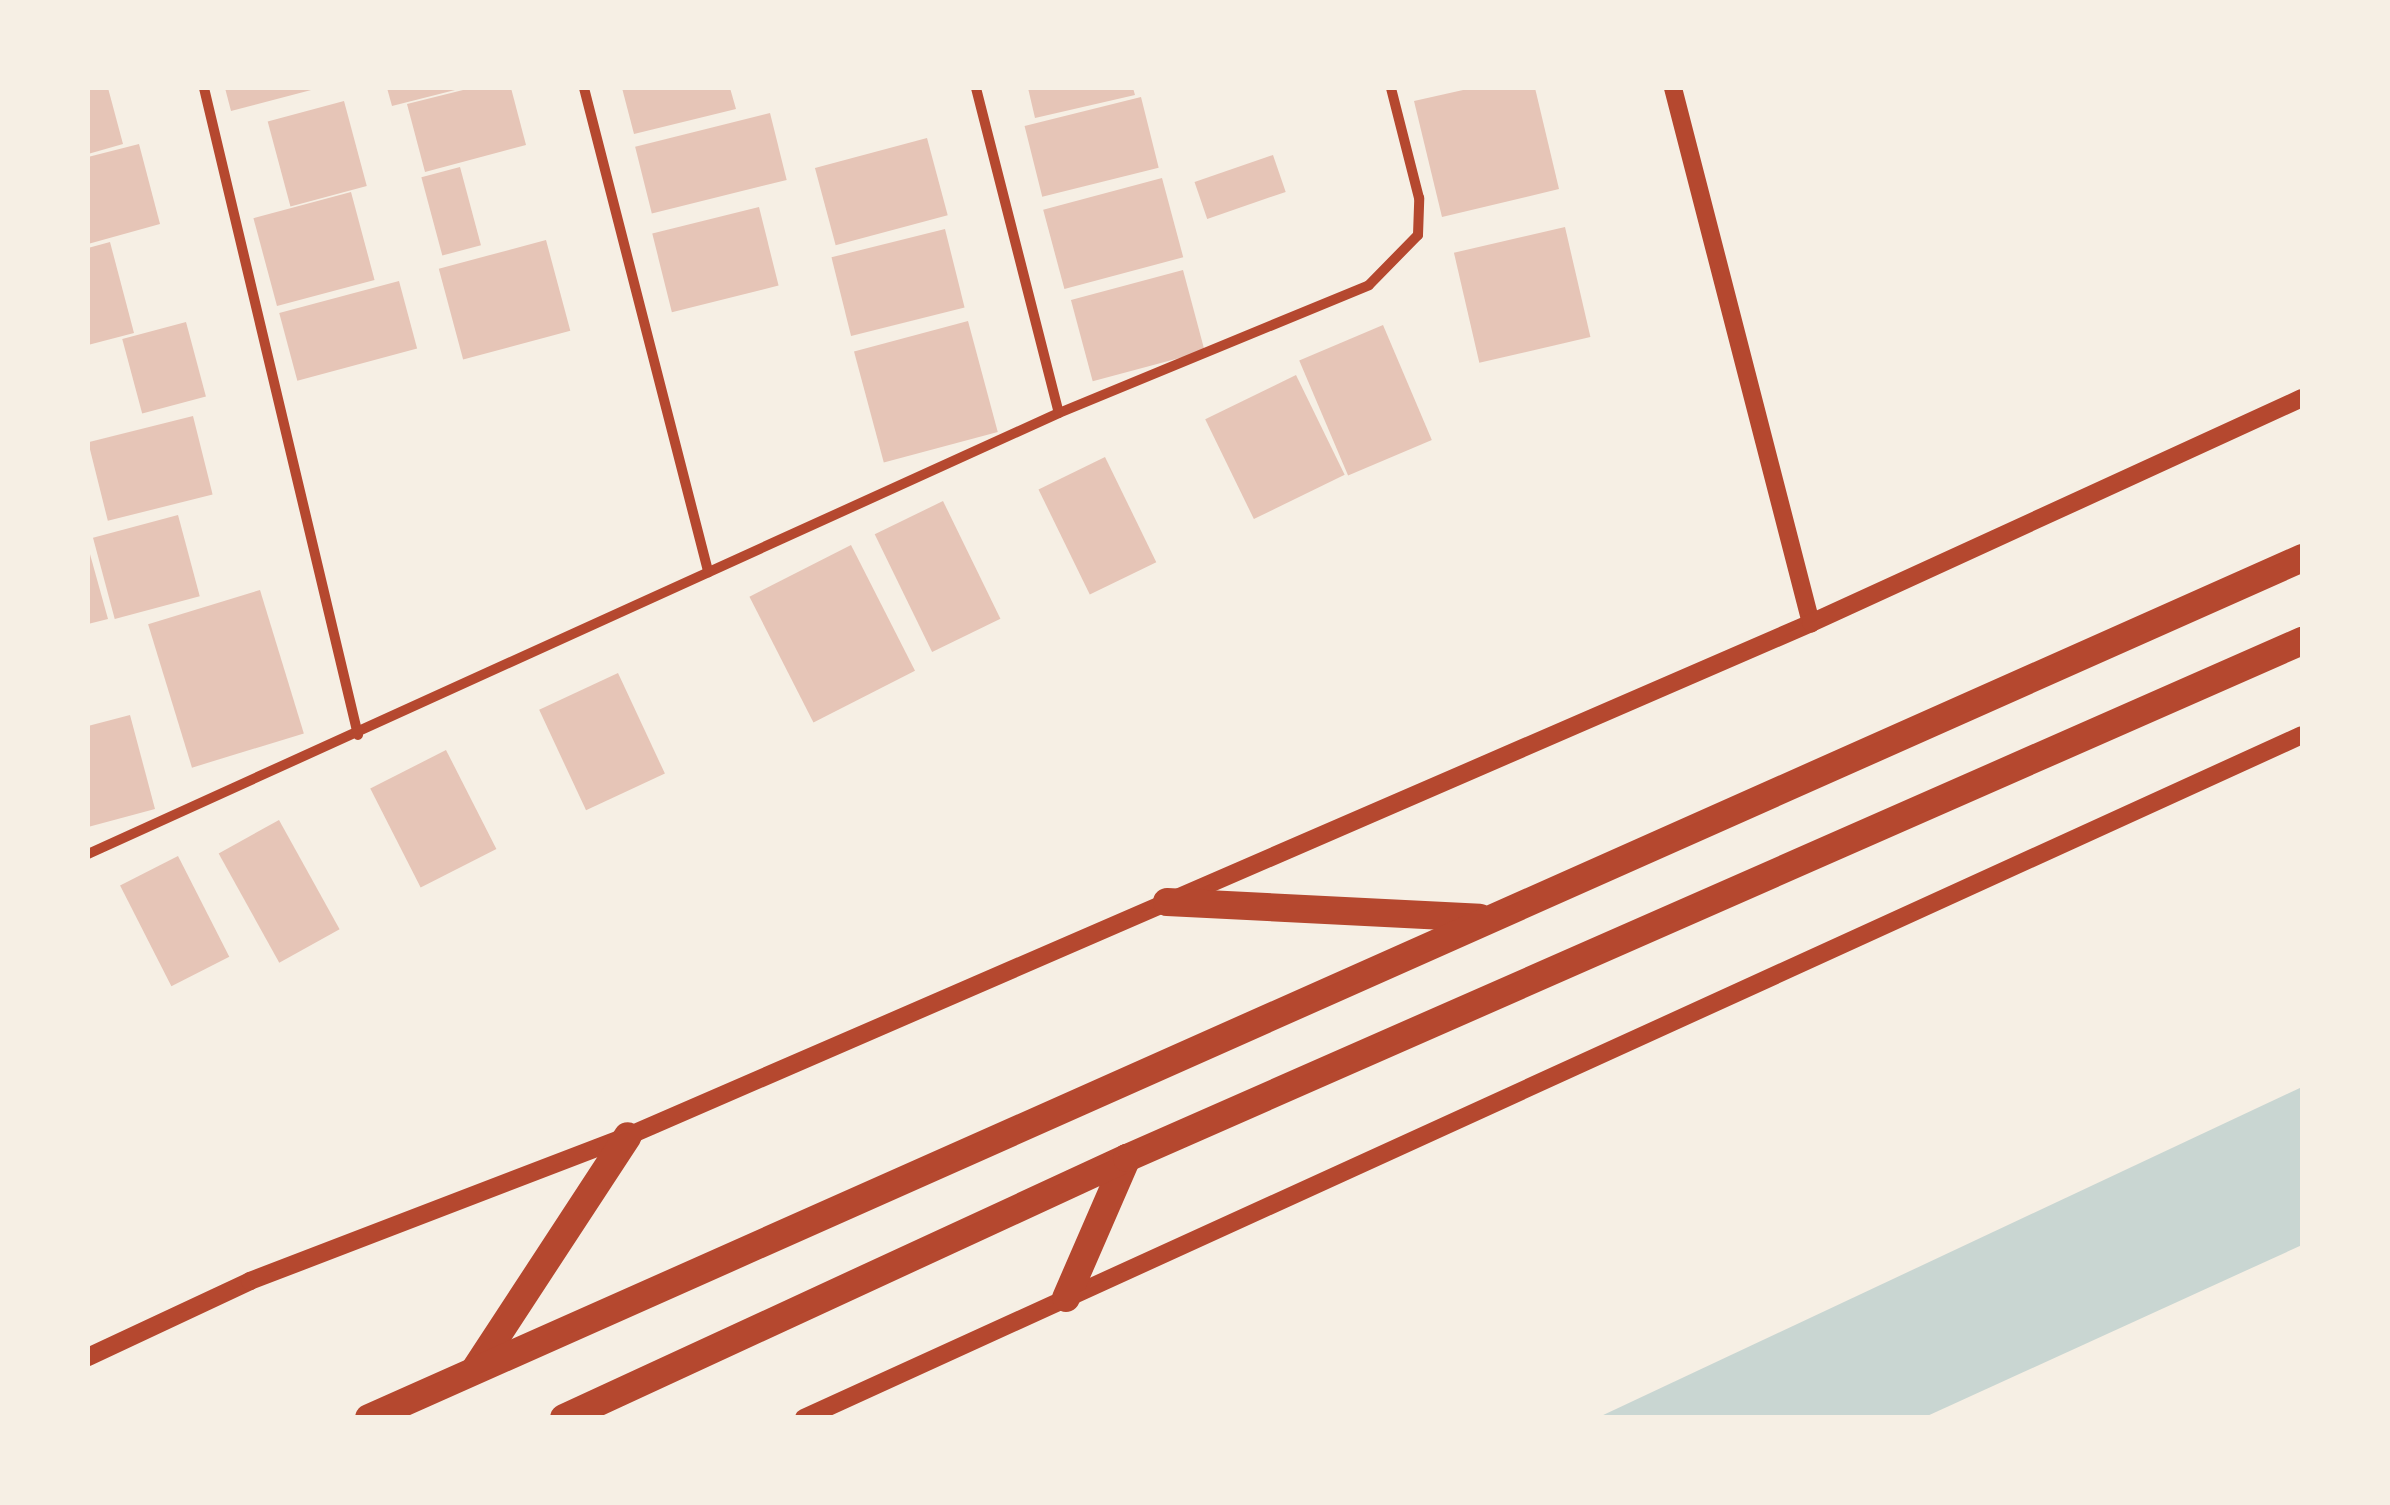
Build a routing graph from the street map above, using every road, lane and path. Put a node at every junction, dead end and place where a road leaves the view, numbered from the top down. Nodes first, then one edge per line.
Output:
1 (204, 88) edge
2 (584, 88) edge
3 (976, 88) edge
4 (1391, 88) edge
5 (1673, 88) edge
6 (2302, 398) edge
7 (1060, 413) junction
8 (2302, 558) edge
9 (708, 572) junction
10 (1811, 623) junction
11 (2302, 641) edge
12 (358, 735) junction
13 (2302, 735) edge
14 (88, 854) edge
15 (1166, 902) junction
16 (1484, 918) junction
17 (628, 1136) junction
18 (1127, 1158) junction
19 (1066, 1298) junction
20 (88, 1357) edge
21 (476, 1369) junction
22 (369, 1418) edge
23 (564, 1418) edge
24 (804, 1418) edge

1 - 12 street
2 - 9 street
3 - 7 street
4 - 7 street
5 - 10 street
6 - 10 street
7 - 9 street
8 - 16 highway
9 - 12 street
10 - 15 street
11 - 18 highway
12 - 14 street
13 - 19 street
15 - 16 highway
15 - 17 street
16 - 21 highway
17 - 20 street
17 - 21 highway
18 - 19 highway
18 - 23 highway
19 - 24 street
21 - 22 highway

